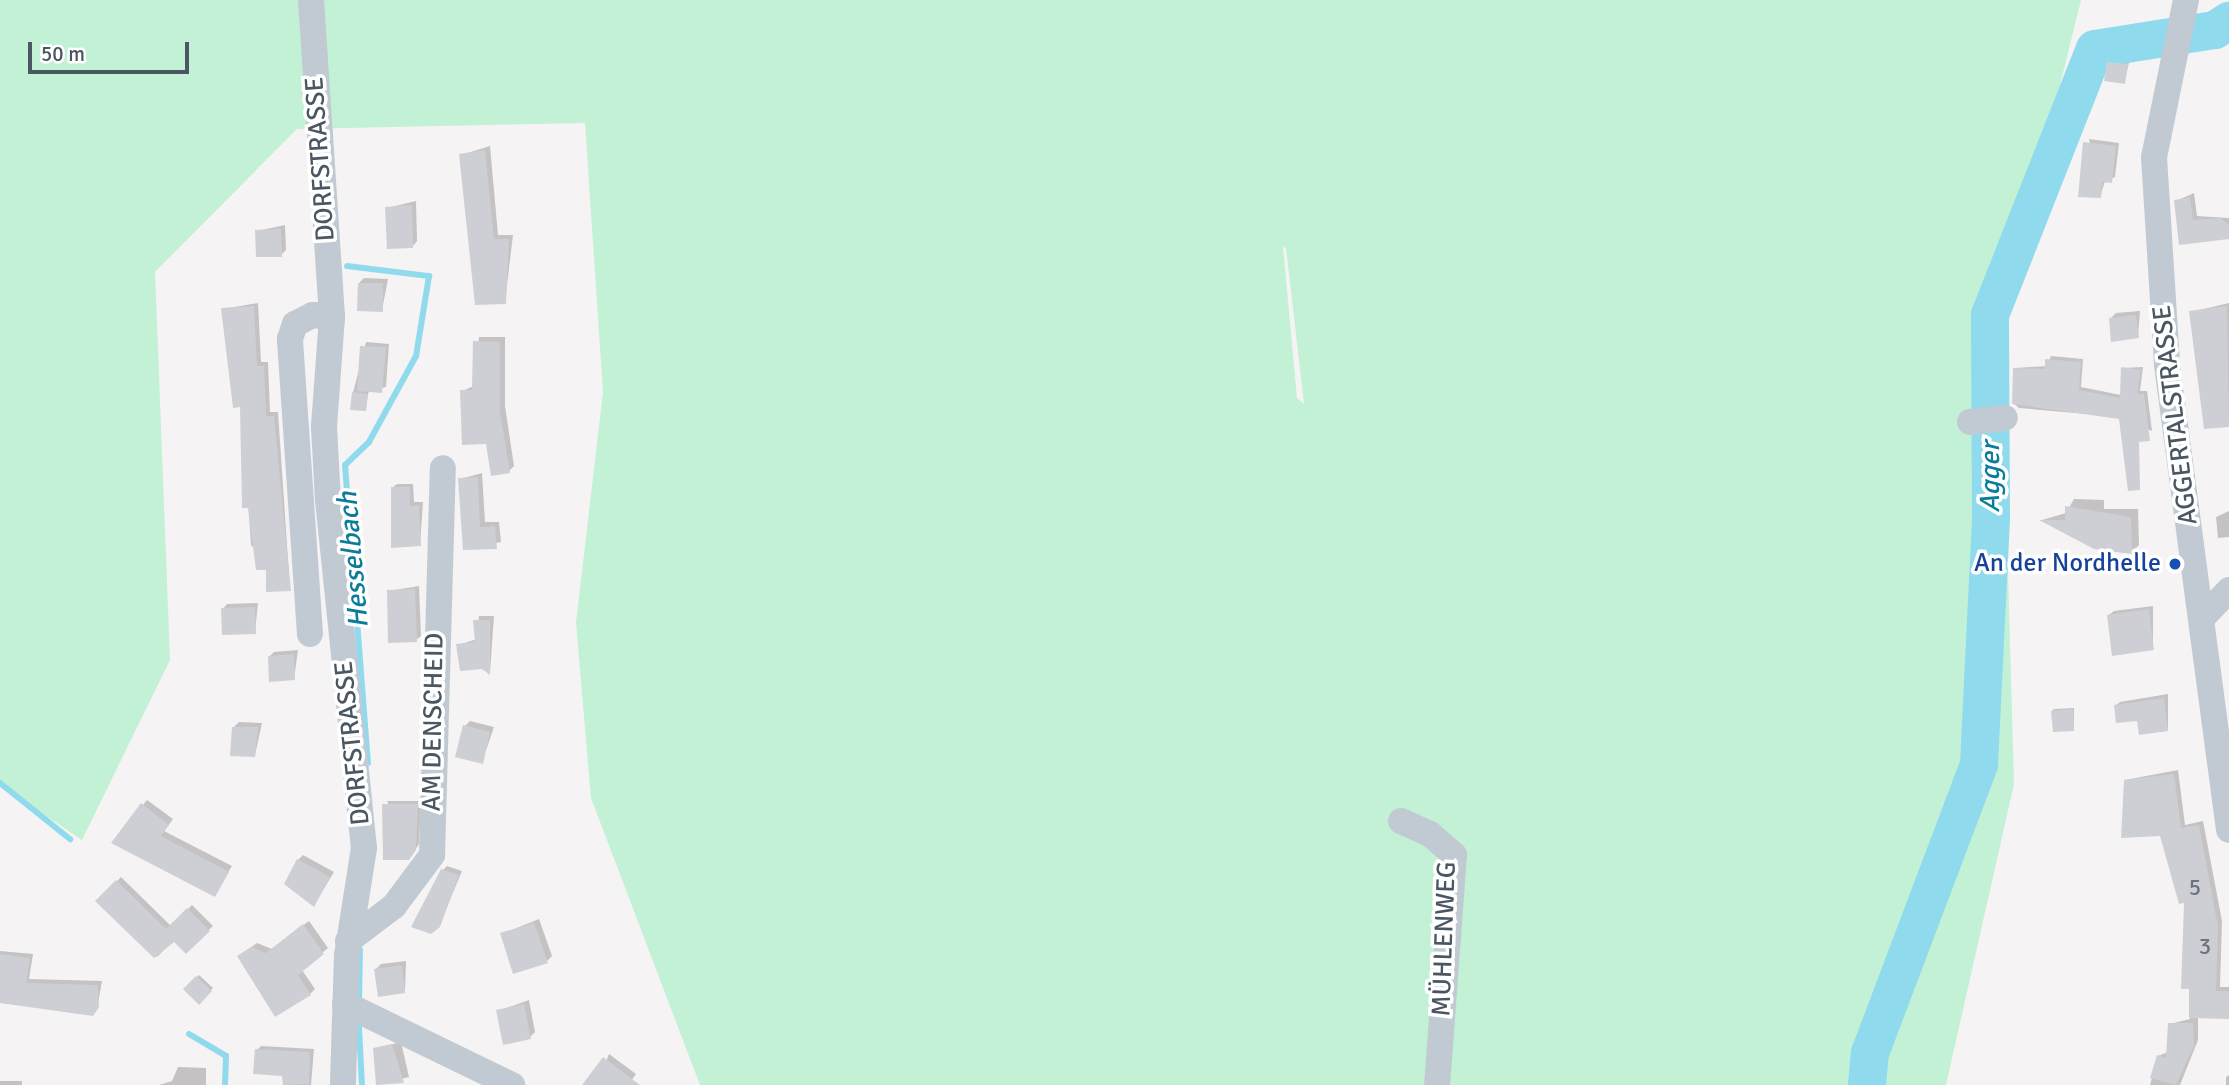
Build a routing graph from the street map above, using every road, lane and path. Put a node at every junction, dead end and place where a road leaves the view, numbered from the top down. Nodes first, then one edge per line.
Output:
1 (311, 0) edge
2 (2186, 0) edge
3 (332, 317) junction
4 (2005, 418) dead end
5 (1970, 422) dead end
6 (443, 468) dead end
7 (2229, 590) edge
8 (2202, 618) junction
9 (310, 634) dead end
10 (1401, 821) dead end
11 (2229, 830) edge
12 (348, 941) junction
13 (345, 1004) junction
14 (343, 1085) edge
15 (512, 1085) edge
16 (1437, 1085) edge

1 - 3 street, DORFSTRASSE
2 - 8 street, AGGERTALSTRASSE
3 - 9 street, DORFSTRASSE
3 - 12 street, DORFSTRASSE
4 - 5 street
6 - 12 street, AM DENSCHEID
7 - 8 street
8 - 11 street, AGGERTALSTRASSE
10 - 16 street, MÜHLENWEG
12 - 13 street, DORFSTRASSE
13 - 14 street, DORFSTRASSE
13 - 15 street

